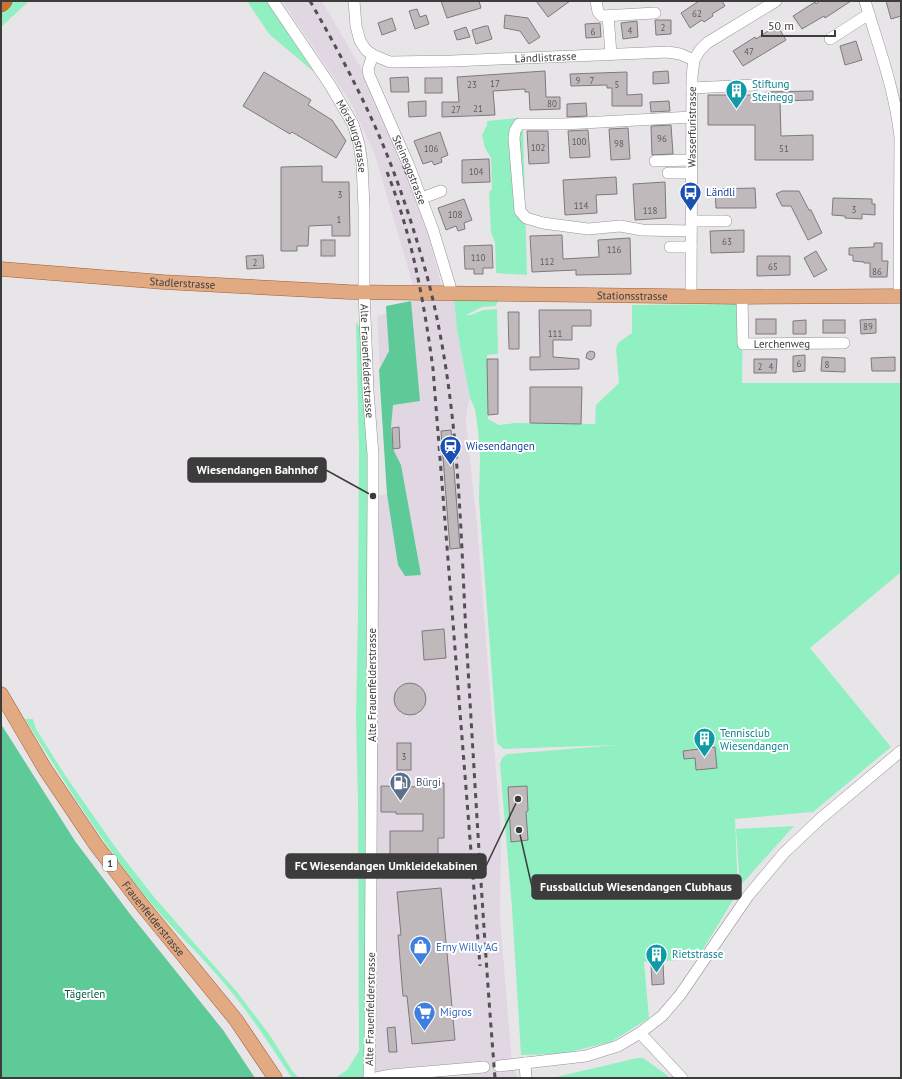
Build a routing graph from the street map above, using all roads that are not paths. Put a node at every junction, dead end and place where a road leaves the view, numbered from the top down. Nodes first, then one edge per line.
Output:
1 (4, 1) edge
2 (273, 1) edge
3 (354, 1) edge
4 (596, 1) edge
5 (776, 1) edge
6 (864, 1) edge
7 (1, 4) edge
8 (655, 13) dead end
9 (869, 14) junction
10 (608, 16) junction
11 (830, 39) dead end
12 (611, 54) junction
13 (373, 56) junction
14 (694, 60) junction
15 (754, 86) dead end
16 (692, 88) junction
17 (692, 117) junction
18 (692, 160) junction
19 (655, 161) dead end
20 (692, 172) junction
21 (668, 173) dead end
22 (441, 191) dead end
23 (422, 198) junction
24 (900, 210) edge
25 (726, 221) dead end
26 (691, 226) junction
27 (670, 247) dead end
28 (691, 247) junction
29 (1, 268) edge
30 (450, 286) dead end
31 (364, 292) junction
32 (691, 295) junction
33 (900, 296) edge
34 (742, 297) junction
35 (844, 343) dead end
36 (1, 694) edge
37 (901, 751) edge
38 (640, 1033) junction
39 (525, 1063) junction
40 (499, 1066) dead end
41 (484, 1067) dead end
42 (275, 1078) edge
43 (368, 1078) edge
44 (376, 1078) edge
45 (526, 1078) edge
46 (682, 1078) edge

1 - 7 highway
2 - 31 street, Mörsburgstrasse
3 - 13 street
4 - 10 street
5 - 14 street
6 - 9 street
8 - 10 street
9 - 11 street
9 - 24 street
10 - 12 street
12 - 13 street, Ländlistrasse
12 - 14 street, Ländlistrasse
13 - 23 street, Steineggstrasse
14 - 16 street, Wasserfuristrasse
15 - 16 street
16 - 17 street, Wasserfuristrasse
17 - 18 street, Wasserfuristrasse
17 - 26 street
18 - 19 street
18 - 20 street, Wasserfuristrasse
20 - 21 street
20 - 26 street, Wasserfuristrasse
22 - 23 street
23 - 30 street, Steineggstrasse
24 - 33 street
25 - 26 street
26 - 28 street, Wasserfuristrasse
27 - 28 street
28 - 32 street, Wasserfuristrasse
29 - 31 main road, Stadlerstrasse
31 - 32 main road, Stationsstrasse
31 - 43 street, Alte Frauenfelderstrasse
32 - 34 main road, Stationsstrasse
33 - 34 main road, Stationsstrasse
34 - 35 street, Lerchenweg
36 - 42 main road, Frauenfelderstrasse / 1
37 - 38 street
38 - 39 street
38 - 46 street
39 - 40 street
39 - 45 street
41 - 44 street

